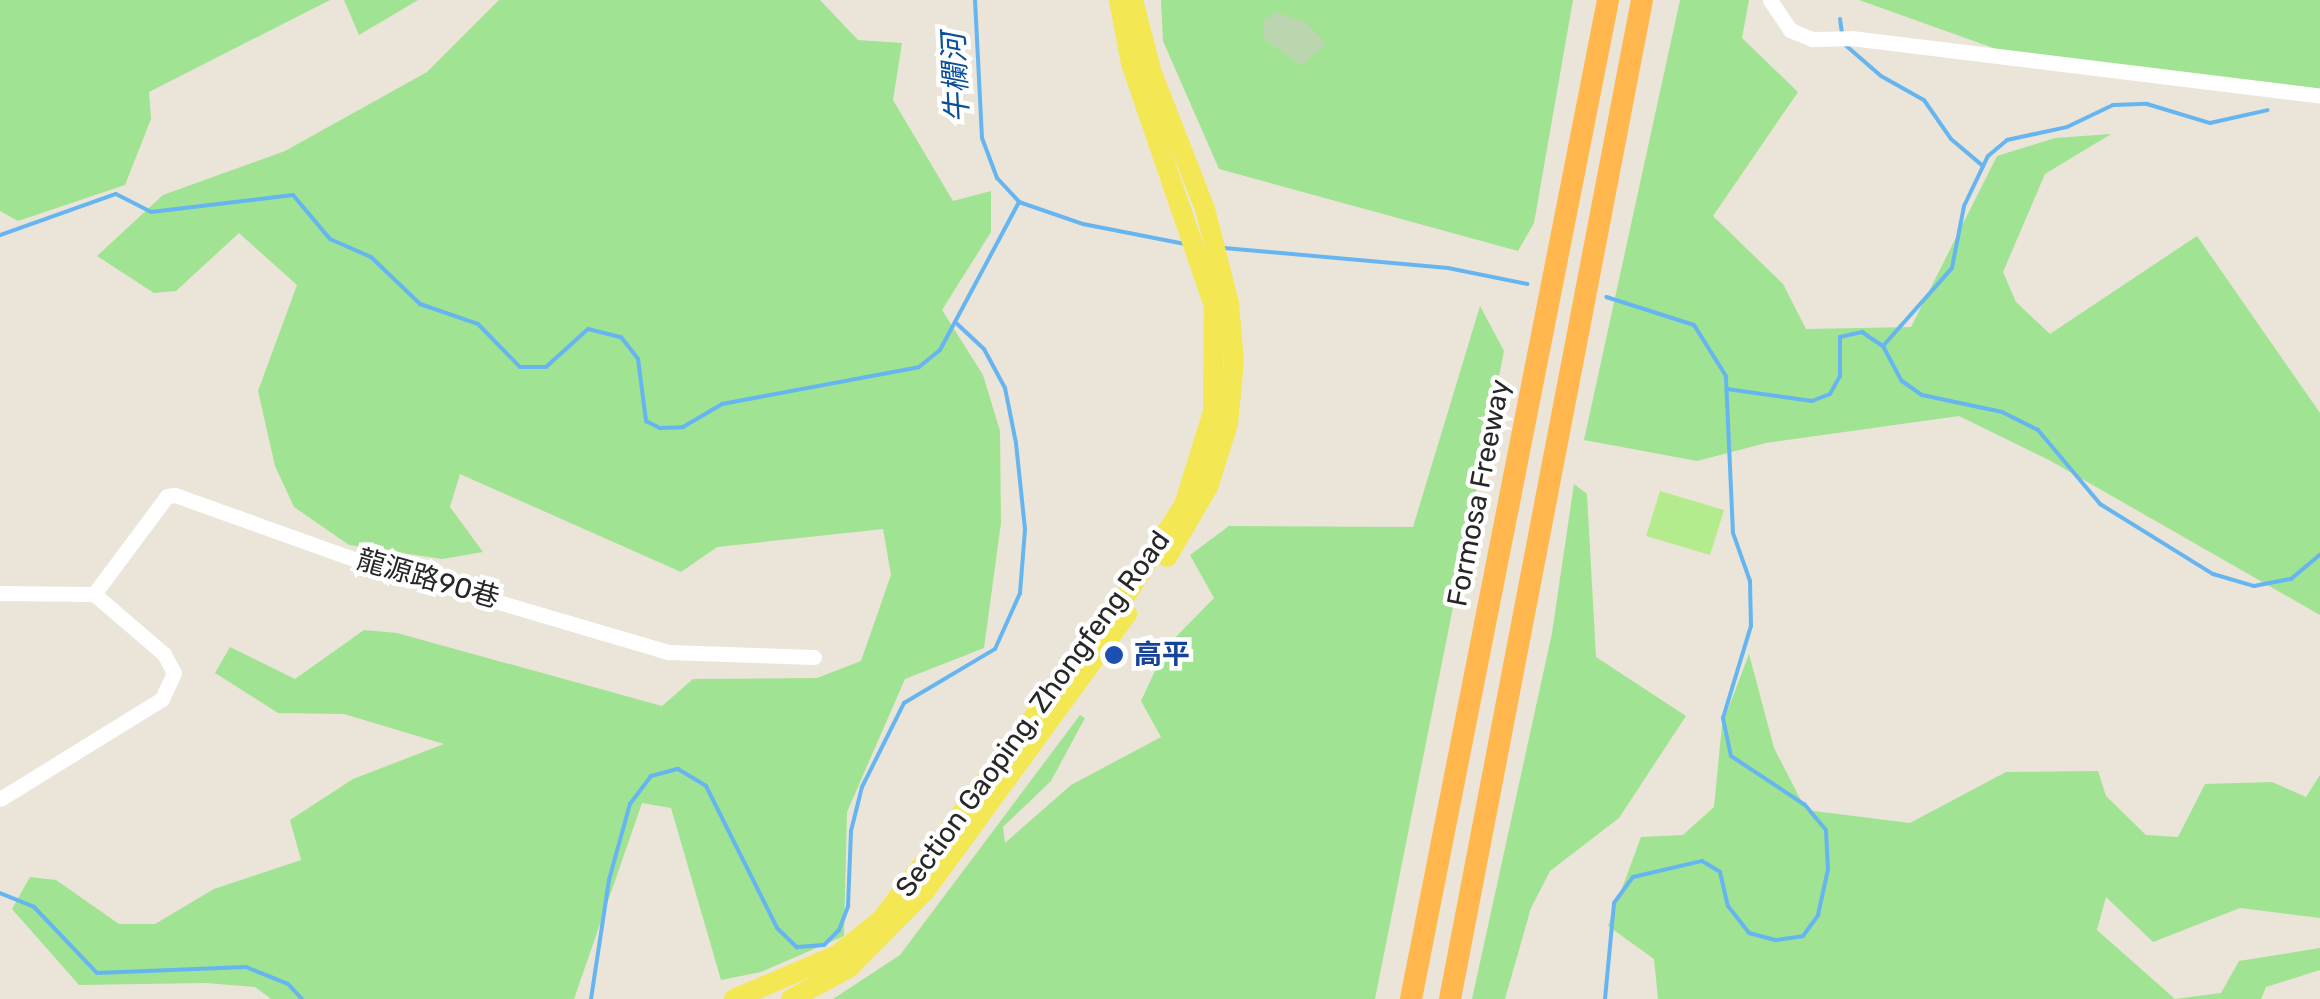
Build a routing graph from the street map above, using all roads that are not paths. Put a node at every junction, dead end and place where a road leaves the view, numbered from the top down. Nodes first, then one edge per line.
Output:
1 (1118, 0) edge
2 (1134, 0) edge
3 (1608, 0) edge
4 (1642, 0) edge
5 (1770, 0) edge
6 (2320, 96) edge
7 (1197, 213) junction
8 (1221, 304) junction
9 (0, 593) edge
10 (94, 594) junction
11 (814, 657) dead end
12 (0, 799) edge
13 (1436, 864) junction
14 (734, 999) edge
15 (792, 999) edge
16 (1399, 999) edge
17 (1411, 999) edge
18 (1450, 999) edge

1 - 7 main road, Section Gaoping, Zhongfeng Road
2 - 7 main road, Section Gaoping, Zhongfeng Road
3 - 13 highway, Formosa Freeway
4 - 18 highway
5 - 6 street
7 - 8 main road, Section Gaoping, Zhongfeng Road
8 - 14 main road, Section Gaoping, Zhongfeng Road
8 - 15 main road, Section Gaoping, Zhongfeng Road
9 - 10 street
10 - 11 street, 龍源路90巷
10 - 12 street
13 - 16 highway
13 - 17 highway, Formosa Freeway

